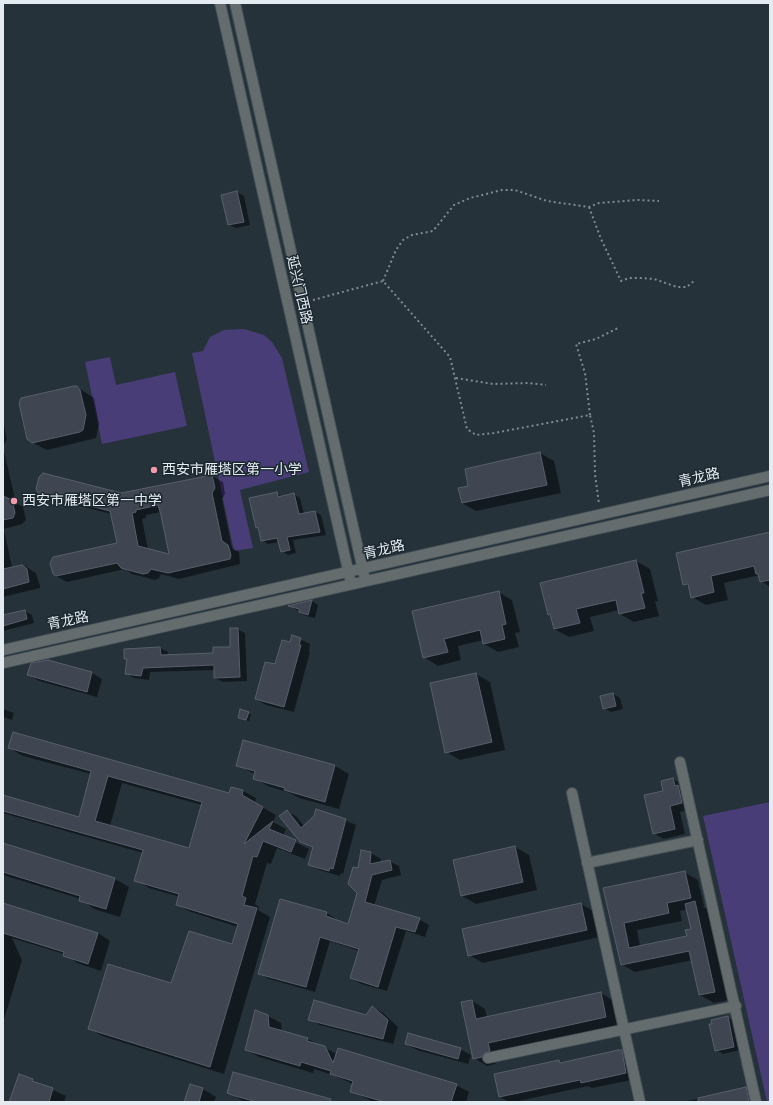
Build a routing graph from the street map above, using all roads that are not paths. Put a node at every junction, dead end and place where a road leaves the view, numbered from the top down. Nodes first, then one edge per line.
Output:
1 (220, 3) edge
2 (235, 3) edge
3 (770, 476) edge
4 (770, 490) edge
5 (363, 569) junction
6 (348, 572) junction
7 (366, 580) junction
8 (351, 584) junction
9 (3, 650) edge
10 (3, 663) edge
11 (680, 762) dead end
12 (572, 793) dead end
13 (698, 840) junction
14 (587, 863) junction
15 (736, 1006) junction
16 (624, 1029) junction
17 (488, 1058) dead end
18 (640, 1102) edge
19 (756, 1102) edge

1 - 6 street, 延兴门西路
2 - 5 street, 延兴门西路
3 - 5 street, 青龙路
4 - 7 street, 青龙路
5 - 6 street, 青龙路
5 - 7 street, 延兴门西路
6 - 8 street, 延兴门西路
6 - 9 street, 青龙路
7 - 8 street, 青龙路
8 - 10 street, 青龙路
11 - 13 street
12 - 14 street
13 - 14 street
13 - 15 street
14 - 16 street
15 - 16 street
15 - 19 street
16 - 17 street
16 - 18 street

